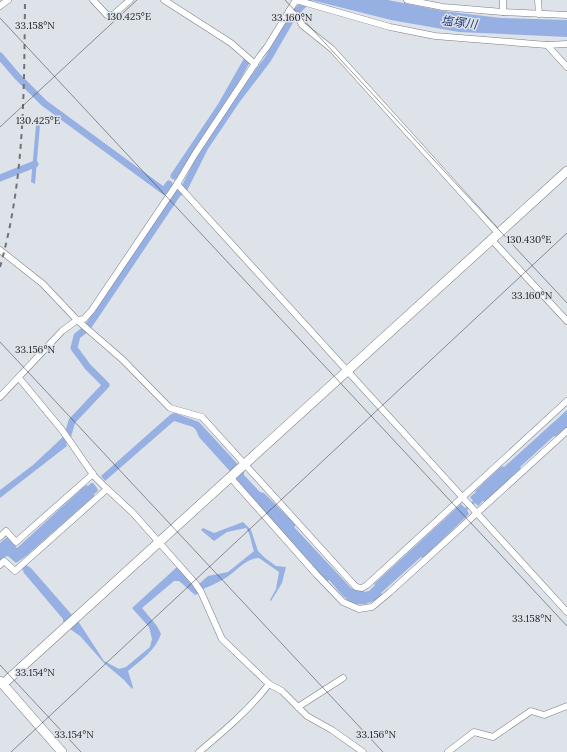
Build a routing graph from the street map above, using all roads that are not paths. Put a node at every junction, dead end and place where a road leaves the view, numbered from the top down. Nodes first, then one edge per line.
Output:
1 (8, 0) edge
2 (93, 0) edge
3 (130, 0) edge
4 (164, 0) edge
5 (296, 0) edge
6 (407, 0) edge
7 (503, 0) edge
8 (538, 0) edge
9 (0, 6) edge
10 (289, 11) junction
11 (503, 12) junction
12 (539, 14) junction
13 (567, 15) edge
14 (547, 44) junction
15 (567, 44) edge
16 (255, 64) junction
17 (567, 67) edge
18 (567, 170) edge
19 (177, 184) junction
20 (494, 236) junction
21 (0, 250) edge
22 (77, 320) junction
23 (567, 321) edge
24 (347, 371) junction
25 (19, 378) junction
26 (0, 397) edge
27 (567, 401) edge
28 (567, 431) edge
29 (244, 464) junction
30 (93, 474) junction
31 (230, 477) junction
32 (106, 488) junction
33 (462, 498) junction
34 (477, 513) junction
35 (0, 537) edge
36 (159, 542) junction
37 (0, 565) edge
38 (567, 612) edge
39 (342, 678) dead end
40 (2, 683) edge
41 (269, 684) junction
42 (567, 706) edge
43 (298, 707) junction
44 (359, 751) edge
45 (62, 752) edge
46 (199, 752) edge
47 (448, 752) edge

1 - 9 street
2 - 3 street
4 - 16 street
5 - 10 street
5 - 14 street
6 - 11 street
7 - 11 street
8 - 12 street
10 - 16 street
10 - 20 street
11 - 12 street
12 - 13 street
14 - 15 street
14 - 17 street
16 - 19 street
18 - 20 street
19 - 22 street
19 - 24 street
20 - 23 street
20 - 24 street
21 - 22 street
22 - 25 street
22 - 29 street
24 - 29 street
24 - 33 street
25 - 26 street
25 - 30 street
27 - 33 street
28 - 34 street
29 - 31 street
29 - 33 street
30 - 32 street
30 - 35 street
31 - 34 street
31 - 36 street
32 - 36 street
32 - 37 street
33 - 34 street
34 - 38 street
36 - 40 street
36 - 41 street
39 - 43 street
40 - 45 street
41 - 43 street
41 - 46 street
42 - 47 street
43 - 44 street

